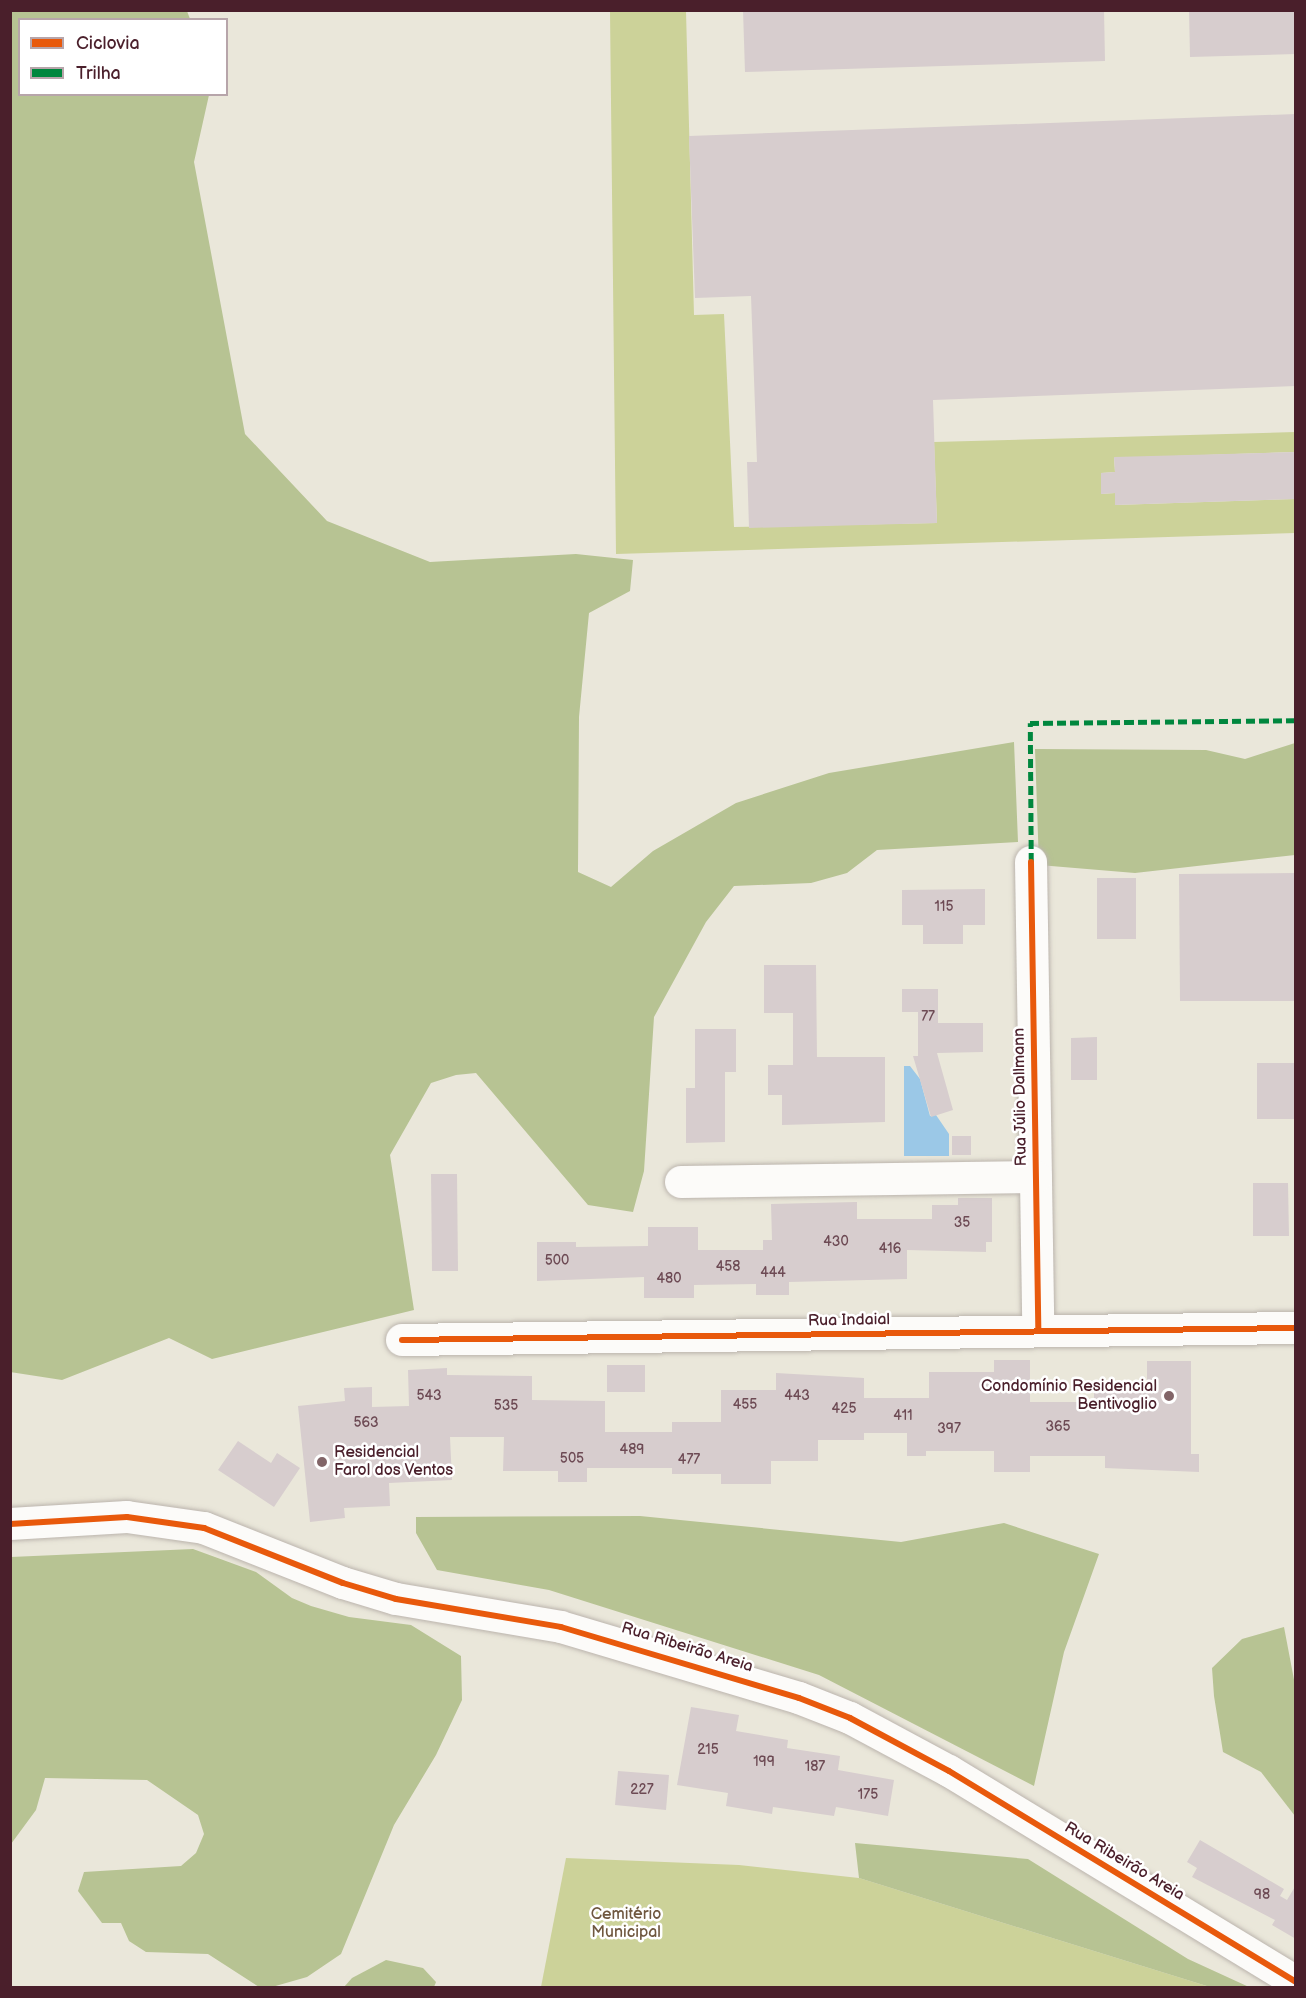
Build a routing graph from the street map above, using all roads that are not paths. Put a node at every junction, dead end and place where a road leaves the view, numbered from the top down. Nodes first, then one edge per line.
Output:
1 (1031, 862) dead end
2 (1036, 1177) junction
3 (681, 1182) dead end
4 (1296, 1328) edge
5 (1038, 1331) junction
6 (402, 1340) dead end
7 (10, 1524) edge
8 (1296, 1982) edge

1 - 2 street, Rua Júlio Dallmann
2 - 3 street
2 - 5 street, Rua Júlio Dallmann
4 - 5 street, Rua Indaial
5 - 6 street, Rua Indaial
7 - 8 street, Rua Ribeirão Areia

